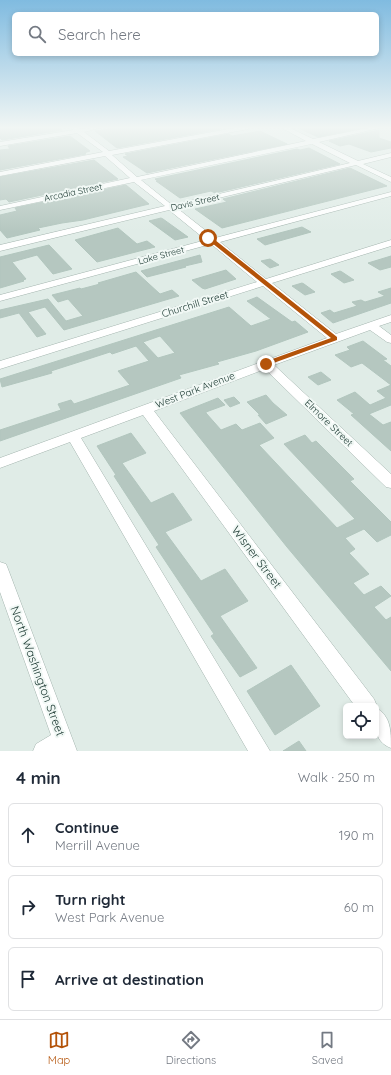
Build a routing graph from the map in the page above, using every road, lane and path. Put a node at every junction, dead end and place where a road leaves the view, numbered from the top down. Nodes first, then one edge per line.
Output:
1 (64, 162) edge
2 (116, 162) edge
3 (215, 162) edge
4 (361, 162) edge
5 (357, 163) junction
6 (0, 174) edge
7 (136, 179) junction
8 (391, 180) edge
9 (391, 194) edge
10 (171, 207) junction
11 (0, 208) edge
12 (213, 241) junction
13 (391, 244) edge
14 (0, 248) edge
15 (265, 282) junction
16 (0, 298) edge
17 (391, 318) edge
18 (371, 325) junction
19 (335, 339) junction
20 (391, 340) edge
21 (266, 364) junction
22 (0, 365) edge
23 (146, 409) junction
24 (73, 436) junction
25 (0, 463) edge
26 (391, 483) edge
27 (0, 569) edge
28 (365, 703) edge
29 (379, 722) edge
30 (391, 738) edge
31 (65, 746) edge
32 (43, 751) edge
33 (260, 751) edge

1 - 6 street
2 - 7 street
3 - 7 street, Arcadia Street
4 - 5 street, Davis Street
5 - 8 street
5 - 10 street, Davis Street
7 - 10 street
7 - 11 street, Arcadia Street
9 - 12 street, Lake Street
10 - 12 street
10 - 14 street, Davis Street
12 - 15 street
12 - 16 street, Lake Street
13 - 15 street, Churchill Street
15 - 19 street
15 - 22 street, Churchill Street
17 - 18 street, West Park Avenue
18 - 19 street, West Park Avenue
18 - 20 street
19 - 21 street, West Park Avenue
21 - 23 street, West Park Avenue
21 - 26 street, Elmore Street
23 - 24 street, West Park Avenue
23 - 28 street, Wisner Street
24 - 25 street, West Park Avenue
24 - 33 street
27 - 31 street, North Washington Street
29 - 30 street
31 - 32 street

